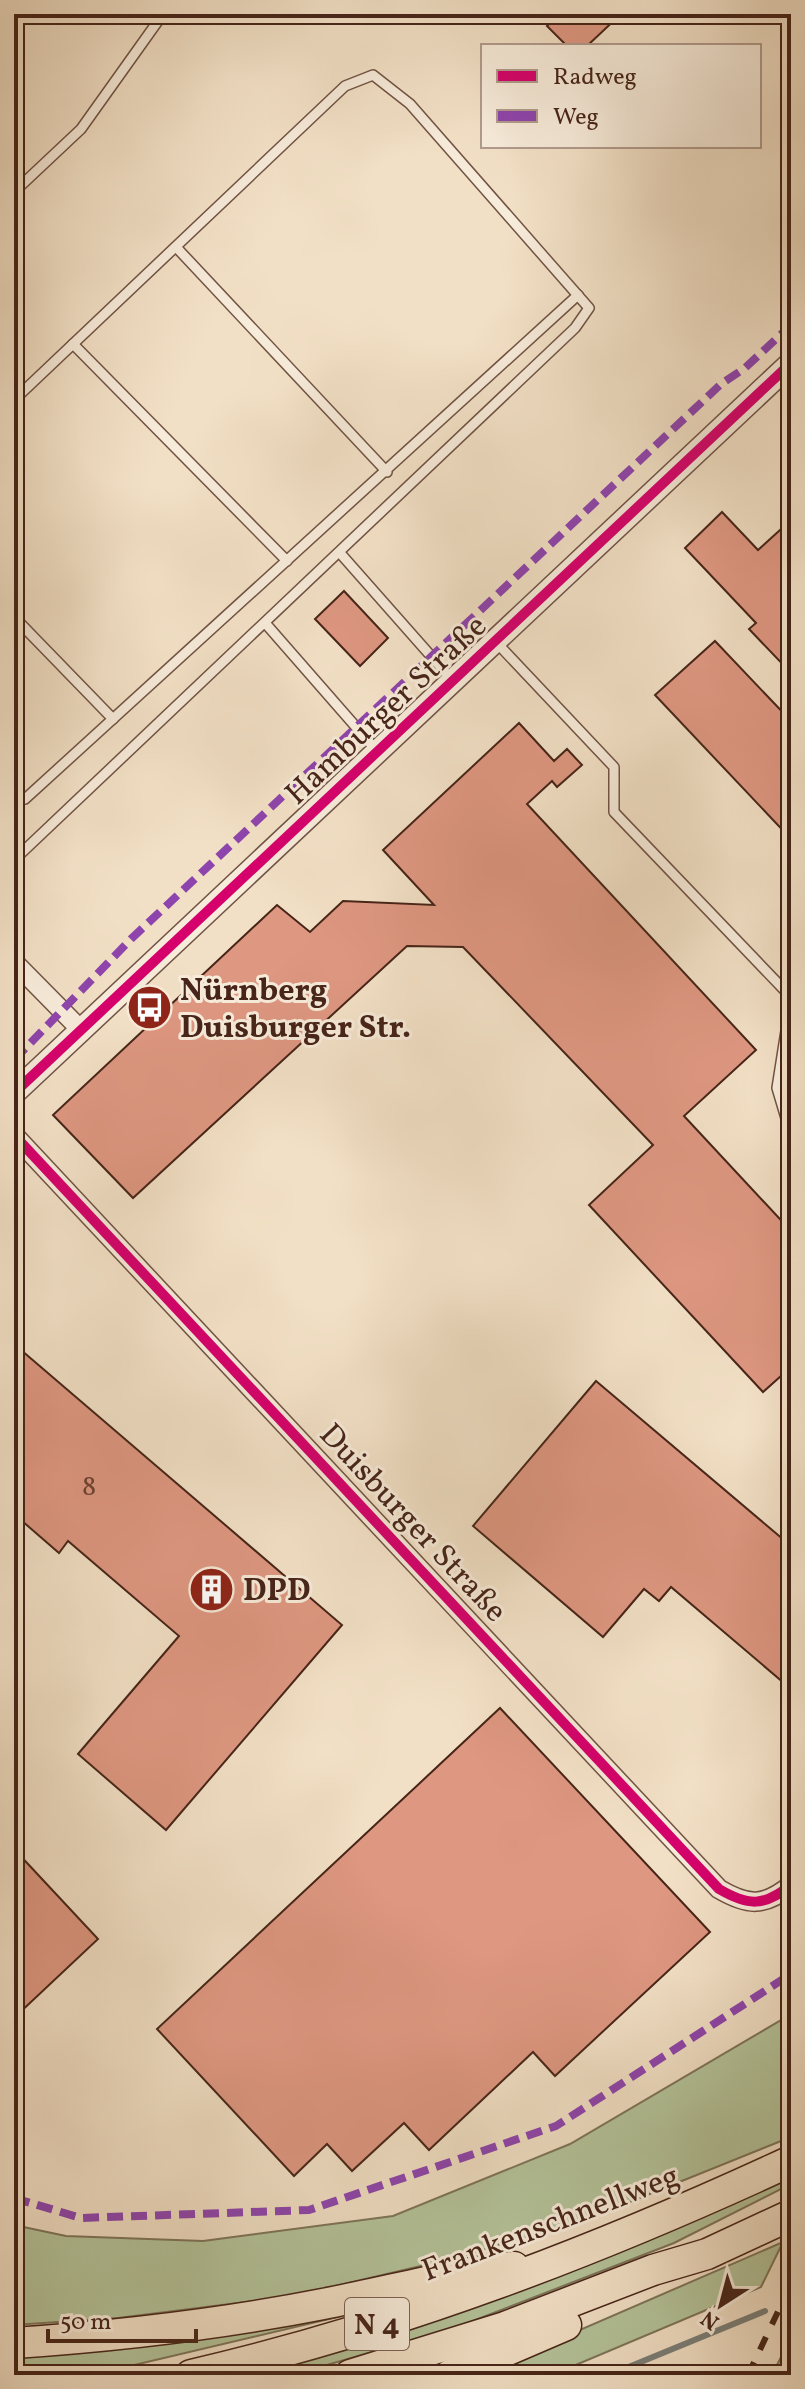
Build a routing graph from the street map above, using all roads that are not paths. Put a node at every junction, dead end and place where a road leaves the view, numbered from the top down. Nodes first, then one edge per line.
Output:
1 (163, 14) edge
2 (14, 192) edge
3 (176, 247) junction
4 (578, 295) junction
5 (73, 344) junction
6 (791, 363) edge
7 (14, 400) edge
8 (387, 472) junction
9 (340, 553) junction
10 (287, 561) junction
11 (14, 617) edge
12 (266, 624) junction
13 (495, 641) junction
14 (453, 681) junction
15 (113, 719) junction
16 (378, 751) junction
17 (14, 789) edge
18 (14, 860) edge
19 (14, 962) edge
20 (791, 998) edge
21 (81, 1030) junction
22 (14, 1093) edge
23 (14, 1135) edge
24 (791, 1135) edge
25 (791, 1885) edge
26 (791, 2161) edge
27 (791, 2215) edge
28 (707, 2254) junction
29 (560, 2262) junction
30 (14, 2343) edge
31 (191, 2375) edge
32 (350, 2375) edge
33 (450, 2375) edge

1 - 2 lane
3 - 4 lane
3 - 5 lane
3 - 8 lane
4 - 8 lane
4 - 9 lane
5 - 7 lane
5 - 10 lane
6 - 13 street, Hamburger Straße
8 - 10 lane
9 - 12 lane
9 - 14 lane
10 - 15 lane
11 - 15 lane
12 - 16 lane
12 - 18 lane
13 - 14 street, Hamburger Straße
13 - 20 lane
14 - 16 street, Hamburger Straße
15 - 17 lane
16 - 21 street, Hamburger Straße
19 - 21 street
20 - 24 lane
21 - 22 street, Hamburger Straße
23 - 25 street, Duisburger Straße
26 - 29 highway, Frankenschnellweg
27 - 28 highway, N 4
28 - 32 highway, N 4
28 - 33 highway
29 - 30 highway
29 - 31 highway, Frankenschnellweg / N 4

